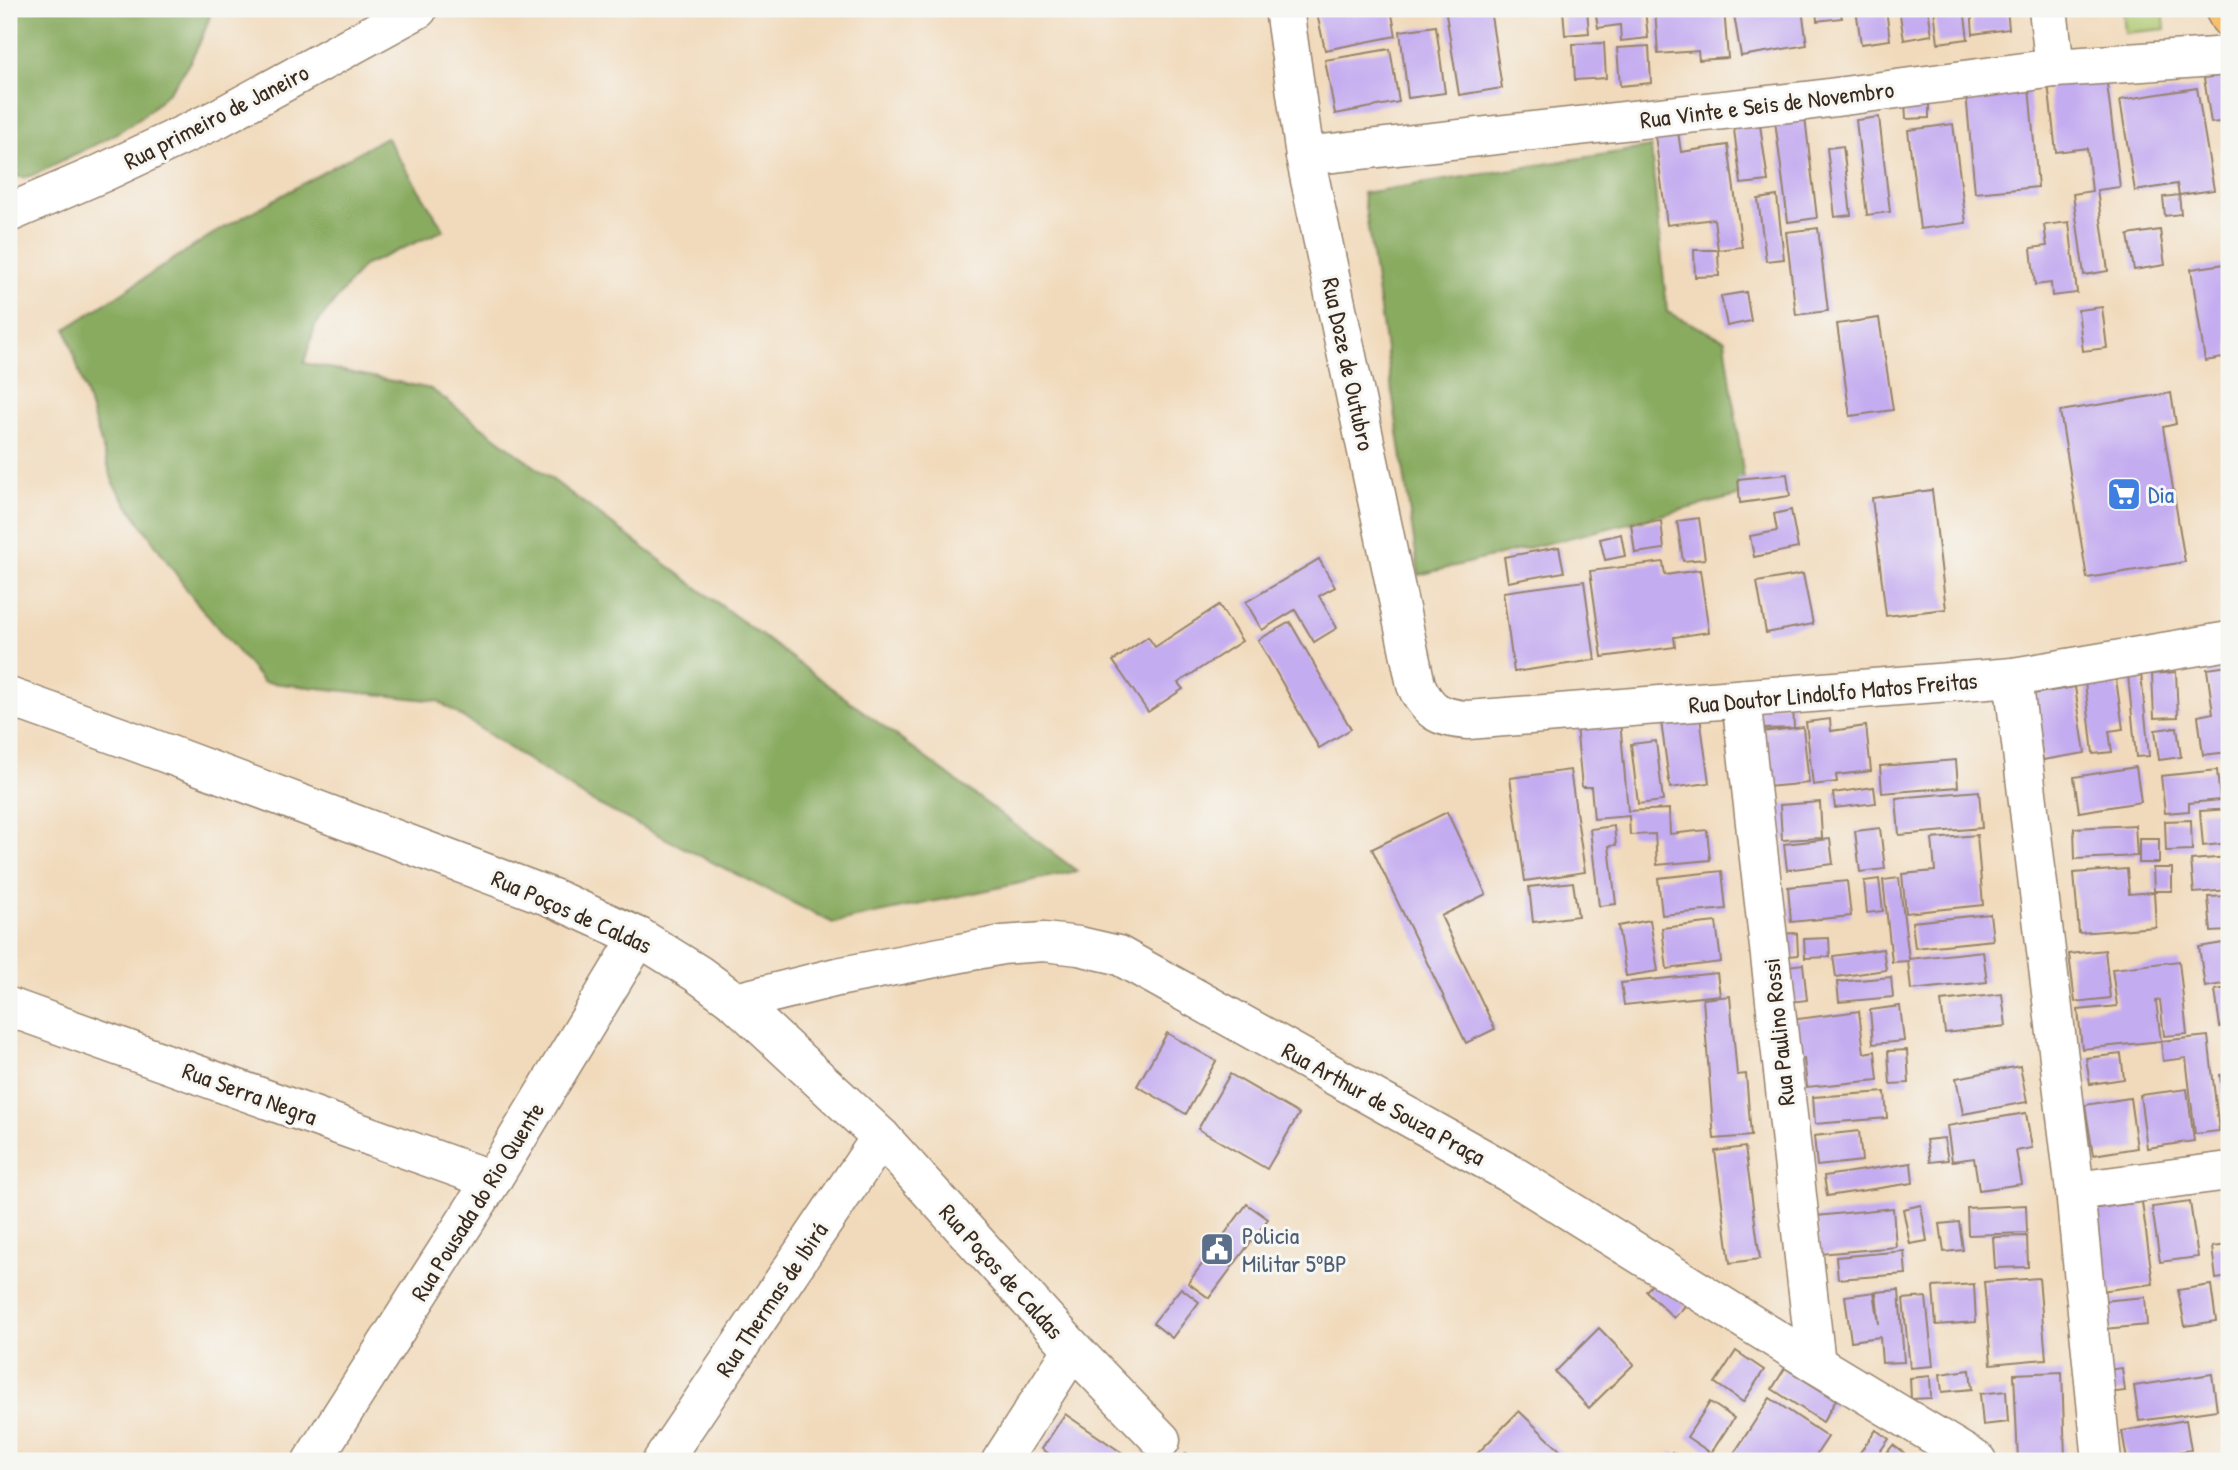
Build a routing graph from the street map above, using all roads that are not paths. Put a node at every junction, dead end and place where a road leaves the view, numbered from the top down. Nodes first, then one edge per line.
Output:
1 (418, 9) edge
2 (1284, 9) edge
3 (2048, 9) edge
4 (2224, 9) edge
5 (2229, 18) edge
6 (2229, 56) edge
7 (2055, 68) junction
8 (1306, 156) junction
9 (9, 213) edge
10 (2229, 641) edge
11 (2014, 677) junction
12 (13, 697) edge
13 (1741, 699) junction
14 (1435, 712) joint
15 (639, 937) junction
16 (736, 1002) junction
17 (9, 1007) edge
18 (881, 1137) junction
19 (2229, 1171) edge
20 (492, 1180) junction
21 (2075, 1191) junction
22 (1073, 1349) junction
23 (1816, 1364) junction
24 (1161, 1440) dead end
25 (312, 1461) edge
26 (662, 1461) edge
27 (1001, 1461) edge
28 (1978, 1461) edge
29 (2102, 1461) edge

1 - 9 street, Rua primeiro de Janeiro
2 - 8 street, Rua Doze de Outubro
3 - 7 street
4 - 5 main road
6 - 7 street, Rua Vinte e Seis de Novembro
7 - 8 street, Rua Vinte e Seis de Novembro
8 - 14 street, Rua Doze de Outubro
10 - 11 street, Rua Doutor Lindolfo Matos Freitas
11 - 13 street, Rua Doutor Lindolfo Matos Freitas
11 - 21 street
12 - 15 street, Rua Poços de Caldas
13 - 14 street, Rua Doutor Lindolfo Matos Freitas
13 - 23 street, Rua Paulino Rossi
15 - 16 street, Rua Poços de Caldas
15 - 20 street, Rua Pousada do Rio Quente
16 - 18 street, Rua Poços de Caldas
16 - 23 street, Rua Arthur de Souza Praça
17 - 20 street, Rua Serra Negra
18 - 22 street, Rua Poços de Caldas
18 - 26 street, Rua Thermas de Ibirá
19 - 21 street
20 - 25 street, Rua Pousada do Rio Quente
21 - 29 street
22 - 24 street, Rua Poços de Caldas
22 - 27 street
23 - 28 street, Rua Arthur de Souza Praça

